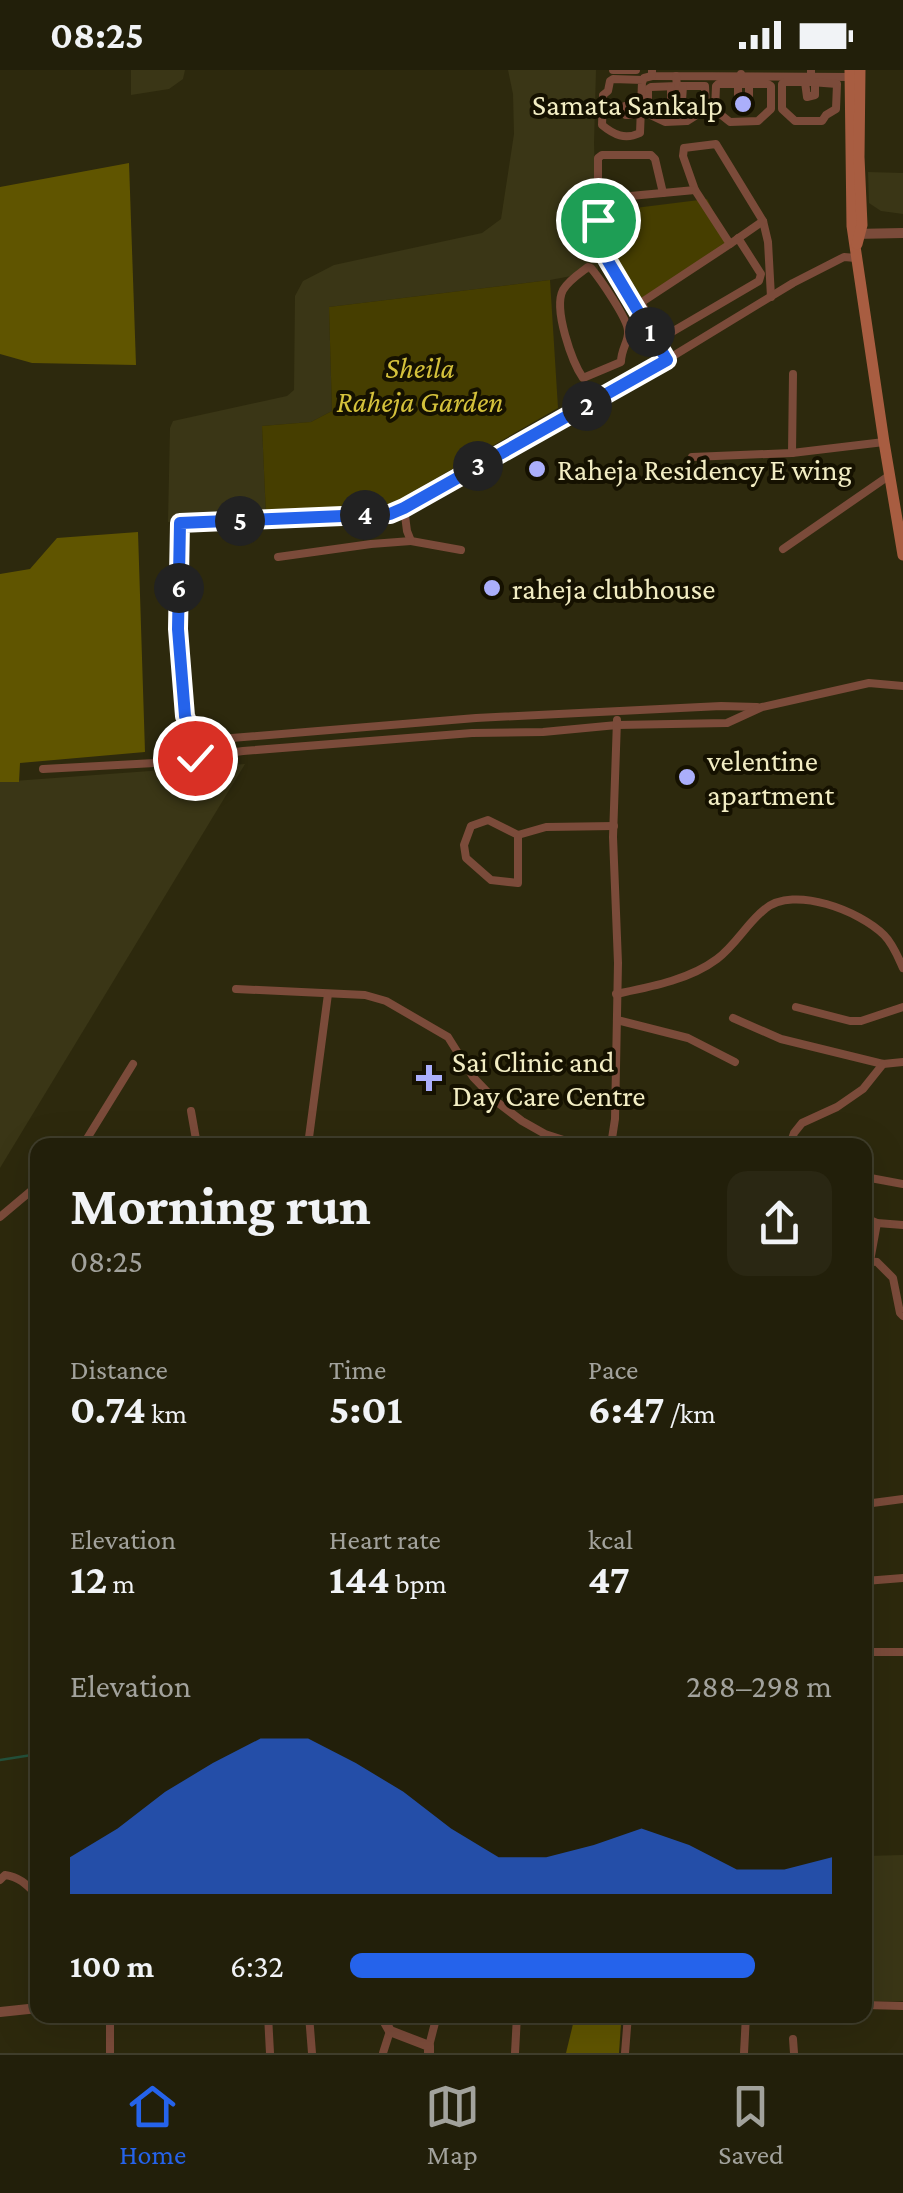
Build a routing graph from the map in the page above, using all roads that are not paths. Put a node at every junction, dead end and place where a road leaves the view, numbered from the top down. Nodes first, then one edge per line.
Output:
1 (613, 70) edge
2 (636, 70) edge
3 (707, 73) edge
4 (855, 73) edge
5 (649, 75) edge
6 (676, 76) junction
7 (811, 78) edge
8 (742, 79) edge
9 (677, 86) junction
10 (641, 104) junction
11 (640, 115) junction
12 (695, 190) junction
13 (663, 193) junction
14 (598, 199) junction
15 (763, 221) junction
16 (903, 233) edge
17 (734, 241) junction
18 (856, 244) junction
19 (613, 271) junction
20 (599, 278) junction
21 (771, 297) junction
22 (638, 305) junction
23 (667, 360) junction
24 (793, 374) dead end
25 (884, 442) junction
26 (792, 453) junction
27 (692, 457) dead end
28 (890, 475) junction
29 (404, 508) junction
30 (411, 541) junction
31 (783, 549) dead end
32 (461, 550) dead end
33 (903, 555) edge
34 (278, 558) dead end
35 (903, 686) edge
36 (762, 707) junction
37 (618, 711) junction
38 (617, 725) junction
39 (195, 741) junction
40 (195, 758) junction
41 (156, 763) junction
42 (43, 769) dead end
43 (614, 826) junction
44 (518, 835) junction
45 (903, 968) edge
46 (236, 989) dead end
47 (328, 994) junction
48 (616, 994) junction
49 (796, 1008) dead end
50 (903, 1008) edge
51 (733, 1018) dead end
52 (616, 1020) junction
53 (735, 1062) dead end
54 (903, 1062) edge
55 (132, 1064) dead end
56 (883, 1064) junction
57 (191, 1110) dead end
58 (87, 1138) edge
59 (196, 1138) edge
60 (309, 1138) edge
61 (558, 1138) edge
62 (614, 1138) edge
63 (792, 1138) edge
64 (872, 1178) edge
65 (903, 1184) edge
66 (30, 1192) edge
67 (0, 1218) edge
68 (872, 1222) edge
69 (877, 1224) junction
70 (903, 1225) edge
71 (872, 1245) edge
72 (872, 1261) edge
73 (903, 1316) edge
74 (903, 1500) edge
75 (872, 1503) edge
76 (903, 1578) edge
77 (872, 1580) edge
78 (872, 1652) edge
79 (903, 1652) edge
80 (0, 1880) edge
81 (30, 1887) edge
82 (872, 2005) edge
83 (903, 2006) edge
84 (30, 2009) edge
85 (0, 2012) edge
86 (110, 2023) edge
87 (268, 2023) edge
88 (310, 2023) edge
89 (386, 2023) edge
90 (435, 2023) edge
91 (517, 2023) edge
92 (627, 2023) edge
93 (746, 2023) edge
94 (390, 2030) junction
95 (793, 2039) dead end
96 (429, 2050) edge
97 (110, 2053) edge
98 (270, 2053) edge
99 (312, 2053) edge
100 (383, 2053) edge
101 (515, 2053) edge
102 (625, 2053) edge
103 (744, 2053) edge
104 (794, 2053) edge

1 - 2 street
3 - 6 street
3 - 8 street
4 - 7 street
4 - 18 main road
5 - 6 street
5 - 10 street
5 - 11 street
6 - 9 street
7 - 7 street
7 - 8 street
8 - 8 street
9 - 9 street
10 - 11 street
10 - 11 street
12 - 13 street
12 - 15 street
12 - 17 street
13 - 14 street
13 - 14 street
14 - 19 street
15 - 17 street
15 - 21 street
16 - 18 street
17 - 22 street
17 - 22 street
18 - 21 street
18 - 25 main road
19 - 20 street
19 - 22 street
20 - 20 street
21 - 23 street
22 - 23 street
23 - 29 street
24 - 26 street
25 - 26 street
25 - 28 main road
26 - 27 street
28 - 31 street
28 - 33 main road
29 - 30 street
29 - 39 street
30 - 32 street
30 - 34 street
35 - 36 street
36 - 37 street
36 - 38 street
37 - 38 street
37 - 39 street
38 - 40 street
38 - 43 street
39 - 40 street
39 - 41 street
40 - 41 street
41 - 42 street
43 - 44 street
43 - 48 street
44 - 44 street
45 - 48 street
46 - 47 street
47 - 60 street
47 - 61 street
48 - 52 street
49 - 50 street
51 - 56 street
52 - 53 street
52 - 62 street
54 - 56 street
55 - 58 street
56 - 63 street
57 - 59 street
64 - 65 street
66 - 67 street
68 - 69 street
69 - 70 street
69 - 71 street
72 - 73 street
74 - 75 street
76 - 77 street
78 - 79 street
80 - 81 street
82 - 83 street
84 - 85 street
86 - 97 street
87 - 98 street
88 - 99 street
89 - 94 street
90 - 96 street
91 - 101 street
92 - 102 street
93 - 103 street
94 - 96 street
94 - 100 street
95 - 104 street

